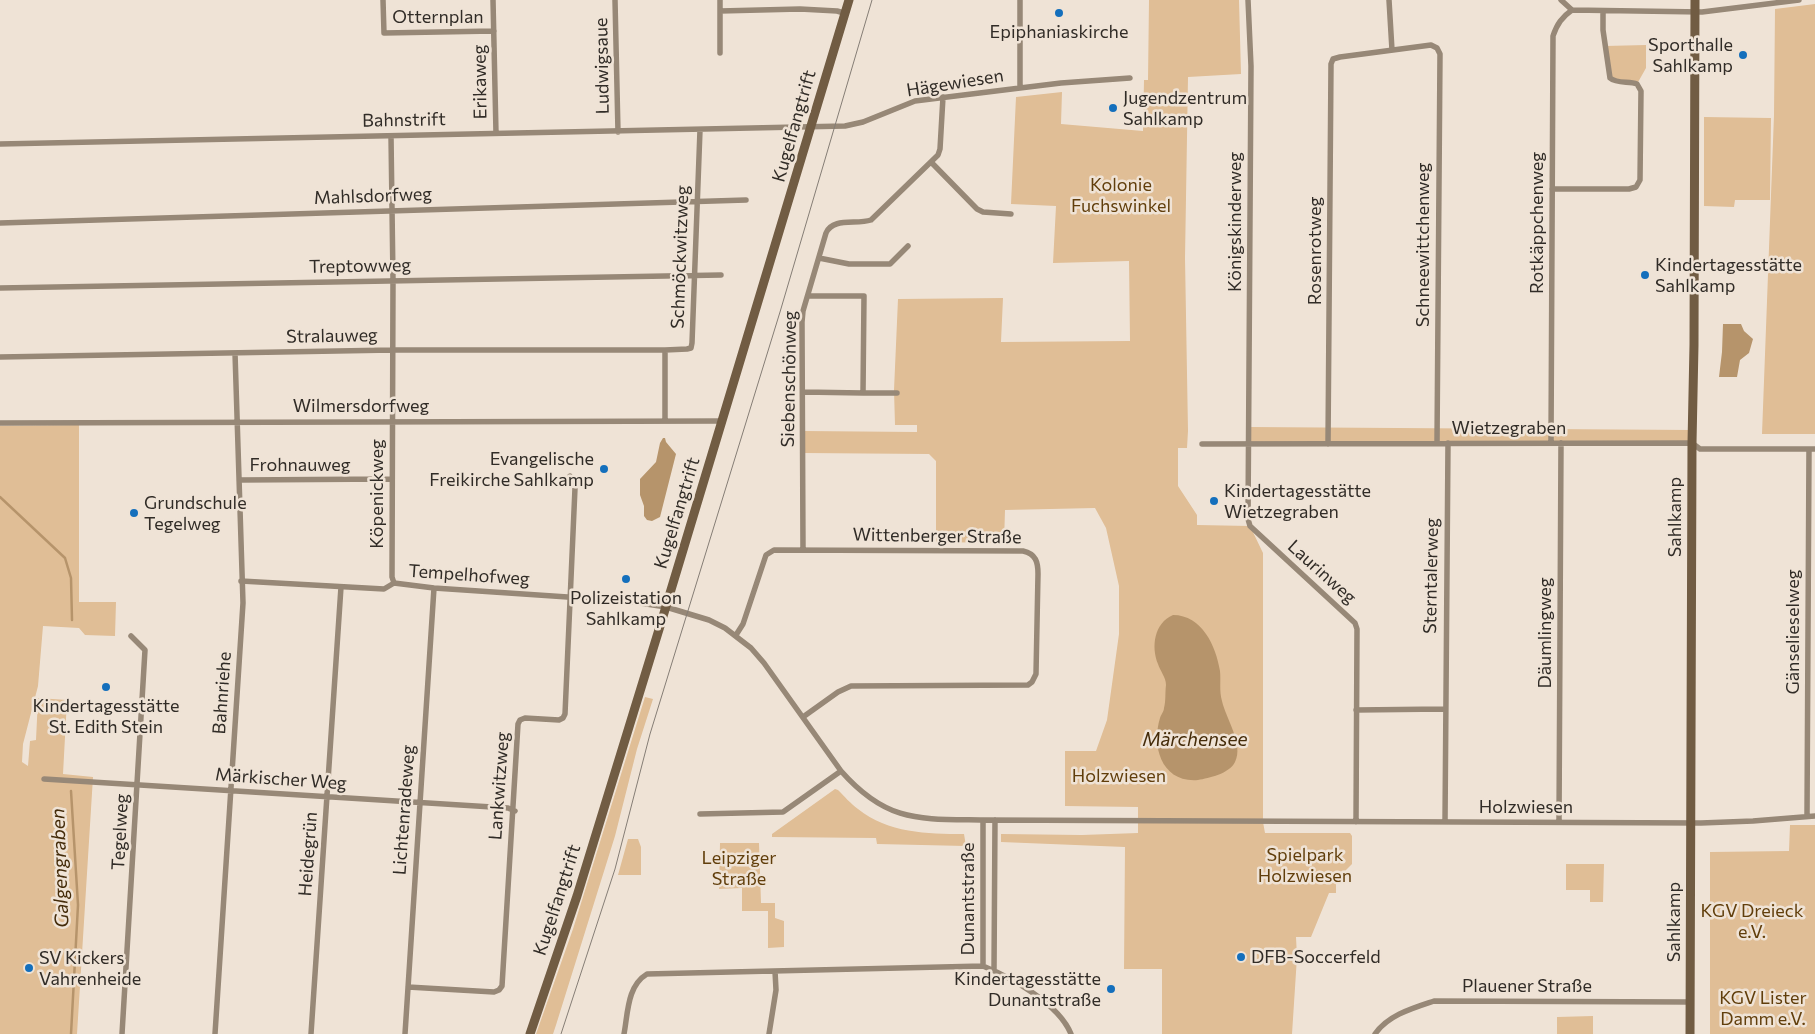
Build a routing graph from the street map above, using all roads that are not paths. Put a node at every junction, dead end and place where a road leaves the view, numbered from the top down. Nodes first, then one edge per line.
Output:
1 (383, 0) edge
2 (494, 0) edge
3 (616, 0) edge
4 (720, 0) edge
5 (848, 0) edge
6 (1020, 0) edge
7 (1248, 0) edge
8 (1389, 0) edge
9 (1561, 0) edge
10 (1695, 0) edge
11 (1799, 0) edge
12 (1572, 10) junction
13 (720, 11) junction
14 (1603, 11) junction
15 (1695, 12) junction
16 (844, 13) junction
17 (494, 31) junction
18 (1392, 50) junction
19 (720, 53) dead end
20 (1130, 78) dead end
21 (1020, 88) junction
22 (943, 97) junction
23 (809, 127) junction
24 (700, 130) junction
25 (618, 132) junction
26 (496, 133) junction
27 (391, 136) junction
28 (0, 144) edge
29 (931, 162) junction
30 (1552, 189) junction
31 (746, 200) dead end
32 (697, 201) junction
33 (393, 210) junction
34 (1011, 214) dead end
35 (0, 223) edge
36 (908, 246) dead end
37 (819, 258) junction
38 (721, 275) dead end
39 (694, 276) junction
40 (393, 280) junction
41 (0, 288) edge
42 (808, 296) junction
43 (393, 350) junction
44 (665, 350) junction
45 (235, 353) junction
46 (0, 356) edge
47 (803, 392) junction
48 (864, 393) junction
49 (897, 393) dead end
50 (665, 420) junction
51 (722, 421) junction
52 (237, 422) junction
53 (392, 422) junction
54 (0, 423) edge
55 (1552, 443) junction
56 (1561, 443) junction
57 (1692, 443) junction
58 (1202, 444) dead end
59 (1248, 444) junction
60 (1328, 444) junction
61 (1437, 444) junction
62 (1448, 444) junction
63 (1812, 449) edge
64 (570, 476) dead end
65 (392, 479) junction
66 (239, 480) junction
67 (803, 550) junction
68 (241, 581) junction
69 (394, 583) junction
70 (341, 587) junction
71 (434, 588) junction
72 (571, 597) junction
73 (666, 607) junction
74 (736, 635) junction
75 (131, 636) dead end
76 (1444, 709) junction
77 (1356, 710) junction
78 (803, 717) junction
79 (841, 771) junction
80 (44, 778) dead end
81 (137, 785) junction
82 (230, 790) junction
83 (327, 797) junction
84 (419, 803) junction
85 (514, 811) junction
86 (700, 814) dead end
87 (1807, 816) junction
88 (1815, 816) edge
89 (984, 820) junction
90 (995, 820) junction
91 (1356, 822) junction
92 (1445, 822) junction
93 (1559, 822) junction
94 (1691, 823) junction
95 (983, 966) junction
96 (994, 970) junction
97 (775, 971) junction
98 (408, 987) junction
99 (1690, 1002) junction
100 (122, 1034) edge
101 (216, 1034) edge
102 (311, 1034) edge
103 (405, 1034) edge
104 (530, 1034) edge
105 (624, 1034) edge
106 (770, 1034) edge
107 (1071, 1034) edge
108 (1375, 1034) edge
109 (1690, 1034) edge

1 - 17 street, Otternplan
2 - 17 street, Erikaweg
3 - 25 street, Ludwigsaue
4 - 13 street
5 - 16 street, Kugelfangtrift
6 - 21 street, Hägewiesen
7 - 59 street, Königskinderweg
8 - 18 street
9 - 12 street
10 - 15 street, Sahlkamp
11 - 15 street
12 - 14 street
12 - 30 street, Rotkäppchenweg
13 - 16 street
13 - 19 street
14 - 15 street
14 - 30 street
15 - 57 street, Sahlkamp
16 - 23 street, Kugelfangtrift
17 - 26 street, Erikaweg
18 - 60 street, Rosenrotweg
18 - 61 street, Schneewittchenweg
20 - 21 street
21 - 22 street, Hägewiesen
22 - 23 street, Hägewiesen
22 - 29 street, Siebenschönweg
23 - 24 street, Bahnstrift
23 - 51 street, Kugelfangtrift
24 - 25 street, Bahnstrift
24 - 32 street, Schmöckwitzweg
25 - 26 street, Bahnstrift
26 - 27 street, Bahnstrift
27 - 28 street, Bahnstrift
27 - 33 street, Köpenickweg
29 - 34 street
29 - 37 street, Siebenschönweg
30 - 55 street, Rotkäppchenweg
31 - 32 street, Mahlsdorfweg
32 - 33 street, Mahlsdorfweg
32 - 39 street, Schmöckwitzweg
33 - 35 street, Mahlsdorfweg
33 - 40 street, Köpenickweg
36 - 37 street
37 - 42 street, Siebenschönweg
38 - 39 street, Treptowweg
39 - 40 street, Treptowweg
39 - 44 street, Schmöckwitzweg
40 - 41 street, Treptowweg
40 - 43 street, Köpenickweg
42 - 47 street, Siebenschönweg
42 - 48 street
43 - 44 street, Stralauweg
43 - 45 street, Stralauweg
43 - 53 street, Köpenickweg
44 - 50 street, Schmöckwitzweg
45 - 46 street, Stralauweg
45 - 52 street, Bahnriehe
47 - 48 street
47 - 67 street, Siebenschönweg
48 - 49 street
50 - 51 street, Wilmersdorfweg
50 - 53 street, Wilmersdorfweg
51 - 73 street, Kugelfangtrift
52 - 53 street, Wilmersdorfweg
52 - 54 street, Wilmersdorfweg
52 - 66 street, Bahnriehe
53 - 65 street, Köpenickweg
55 - 56 street, Wietzegraben
55 - 62 street, Wietzegraben
56 - 57 street, Wietzegraben
56 - 93 street, Däumlingweg
57 - 63 street, Wietzegraben
57 - 94 street, Sahlkamp
58 - 59 street, Wietzegraben
59 - 60 street, Wietzegraben
59 - 77 street, Laurinweg
60 - 61 street, Wietzegraben
61 - 62 street, Wietzegraben
62 - 76 street, Sterntalerweg
63 - 87 street, Gänselieselweg
64 - 72 street, Lankwitzweg
65 - 66 street, Frohnauweg
65 - 69 street, Köpenickweg
66 - 68 street, Bahnriehe
67 - 74 street, Wittenberger Straße
67 - 78 street, Wittenberger Straße
68 - 70 street, Tempelhofweg
68 - 82 street, Bahnriehe
69 - 70 street, Tempelhofweg
69 - 71 street, Tempelhofweg
70 - 83 street, Heidegrün
71 - 72 street, Tempelhofweg
71 - 84 street, Lichtenradeweg
72 - 73 street, Tempelhofweg
72 - 85 street, Lankwitzweg
73 - 74 street, Holzwiesen
73 - 104 street, Kugelfangtrift
74 - 78 street, Holzwiesen
75 - 81 street, Tegelweg
76 - 77 street
76 - 92 street, Sterntalerweg
77 - 91 street, Laurinweg
78 - 79 street, Holzwiesen
79 - 86 street
79 - 89 street, Holzwiesen
80 - 81 street, Märkischer Weg
81 - 82 street, Märkischer Weg
81 - 100 street, Tegelweg
82 - 83 street, Märkischer Weg
82 - 101 street, Bahnriehe
83 - 84 street, Märkischer Weg
83 - 102 street, Heidegrün
84 - 85 street, Märkischer Weg
84 - 98 street, Lichtenradeweg
85 - 98 street, Lankwitzweg
87 - 88 street, Holzwiesen
87 - 94 street, Holzwiesen
89 - 90 street, Holzwiesen
89 - 95 street, Dunantstraße
90 - 91 street, Holzwiesen
90 - 96 street, Dunantstraße
91 - 92 street, Holzwiesen
92 - 93 street, Holzwiesen
93 - 94 street, Holzwiesen
94 - 99 street, Sahlkamp
95 - 96 street, Dunantstraße
95 - 97 street
96 - 107 street, Dunantstraße
97 - 105 street
97 - 106 street
98 - 103 street, Lichtenradeweg
99 - 108 street, Plauener Straße
99 - 109 street, Sahlkamp

